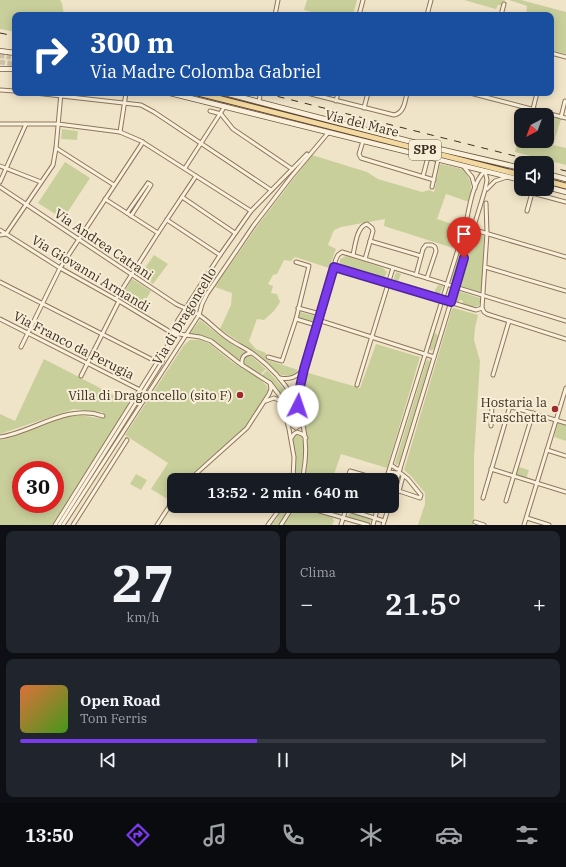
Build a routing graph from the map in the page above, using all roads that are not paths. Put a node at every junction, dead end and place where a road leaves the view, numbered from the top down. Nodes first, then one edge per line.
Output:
1 (278, 0) edge
2 (363, 0) edge
3 (431, 0) edge
4 (504, 4) dead end
5 (276, 12) edge
6 (360, 12) edge
7 (428, 12) edge
8 (503, 12) edge
9 (0, 51) edge
10 (12, 53) edge
11 (554, 55) edge
12 (566, 57) edge
13 (0, 68) edge
14 (12, 68) edge
15 (0, 90) edge
16 (12, 91) edge
17 (61, 96) edge
18 (75, 96) edge
19 (126, 96) edge
20 (183, 96) edge
21 (210, 96) edge
22 (236, 96) edge
23 (260, 96) edge
24 (320, 96) edge
25 (337, 96) edge
26 (367, 96) edge
27 (406, 96) edge
28 (482, 96) edge
29 (536, 96) edge
30 (336, 100) junction
31 (565, 101) edge
32 (259, 102) junction
33 (125, 103) junction
34 (225, 106) junction
35 (364, 108) junction
36 (529, 108) edge
37 (533, 108) edge
38 (210, 111) dead end
39 (221, 114) junction
40 (554, 115) edge
41 (561, 117) junction
42 (566, 118) edge
43 (0, 124) edge
44 (26, 124) junction
45 (58, 124) junction
46 (120, 132) junction
47 (328, 132) junction
48 (363, 141) junction
49 (143, 142) junction
50 (201, 144) junction
51 (317, 144) junction
52 (56, 148) junction
53 (428, 157) junction
54 (438, 160) junction
55 (0, 166) edge
56 (462, 166) junction
57 (514, 166) edge
58 (6, 168) junction
59 (185, 168) junction
60 (292, 168) junction
61 (485, 171) junction
62 (514, 173) edge
63 (196, 176) junction
64 (423, 176) junction
65 (554, 176) edge
66 (508, 177) junction
67 (514, 178) edge
68 (566, 179) edge
69 (434, 180) junction
70 (0, 182) edge
71 (41, 182) junction
72 (554, 183) edge
73 (114, 185) junction
74 (566, 186) edge
75 (0, 187) edge
76 (432, 187) dead end
77 (475, 188) junction
78 (554, 189) edge
79 (271, 190) junction
80 (486, 190) junction
81 (566, 192) edge
82 (532, 196) edge
83 (548, 196) edge
84 (182, 197) junction
85 (105, 199) junction
86 (566, 202) edge
87 (486, 203) dead end
88 (26, 205) junction
89 (251, 211) junction
90 (527, 211) dead end
91 (129, 215) junction
92 (167, 220) junction
93 (464, 227) junction
94 (0, 230) edge
95 (473, 230) junction
96 (158, 233) junction
97 (235, 233) junction
98 (486, 233) junction
99 (6, 234) junction
100 (0, 235) edge
101 (78, 239) junction
102 (370, 241) junction
103 (220, 255) junction
104 (353, 255) junction
105 (421, 256) junction
106 (566, 257) edge
107 (365, 259) junction
108 (296, 262) dead end
109 (334, 267) junction
110 (485, 267) junction
111 (60, 268) junction
112 (393, 268) junction
113 (132, 275) junction
114 (416, 275) junction
115 (427, 278) junction
116 (0, 282) edge
117 (389, 284) junction
118 (446, 284) junction
119 (456, 287) junction
120 (566, 291) edge
121 (484, 296) junction
122 (442, 299) junction
123 (118, 300) junction
124 (451, 302) junction
125 (43, 304) junction
126 (185, 308) junction
127 (298, 308) junction
128 (482, 308) junction
129 (320, 314) junction
130 (199, 315) junction
131 (0, 319) edge
132 (296, 319) junction
133 (318, 320) junction
134 (509, 321) junction
135 (566, 321) edge
136 (316, 325) junction
137 (28, 333) junction
138 (172, 333) junction
139 (102, 334) junction
140 (186, 335) junction
141 (372, 338) junction
142 (566, 339) edge
143 (170, 342) junction
144 (21, 347) dead end
145 (251, 352) junction
146 (425, 354) junction
147 (268, 357) dead end
148 (434, 357) junction
149 (157, 362) junction
150 (88, 364) junction
151 (242, 365) junction
152 (304, 369) junction
153 (493, 374) dead end
154 (81, 376) dead end
155 (279, 378) junction
156 (270, 383) junction
157 (357, 385) dead end
158 (566, 388) edge
159 (140, 390) junction
160 (282, 401) junction
161 (265, 402) junction
162 (298, 406) junction
163 (510, 406) junction
164 (533, 413) junction
165 (103, 416) dead end
166 (556, 420) junction
167 (303, 421) junction
168 (287, 422) junction
169 (566, 424) edge
170 (491, 426) dead end
171 (0, 437) edge
172 (306, 438) junction
173 (291, 439) junction
174 (127, 440) dead end
175 (547, 450) junction
176 (566, 456) edge
177 (391, 465) junction
178 (491, 469) junction
179 (389, 472) joint
180 (399, 472) junction
181 (197, 473) edge
182 (293, 473) edge
183 (303, 473) edge
184 (403, 476) junction
185 (514, 476) junction
186 (537, 483) junction
187 (399, 491) joint
188 (566, 492) edge
189 (482, 498) dead end
190 (506, 501) dead end
191 (167, 510) edge
192 (277, 513) edge
193 (289, 513) edge
194 (326, 513) edge
195 (345, 513) edge
196 (359, 513) edge
197 (376, 513) edge
198 (387, 513) edge
199 (343, 518) junction
200 (375, 518) junction
201 (527, 518) junction
202 (384, 521) junction
203 (475, 522) dead end
204 (55, 525) edge
205 (59, 525) edge
206 (63, 525) edge
207 (73, 525) edge
208 (157, 525) edge
209 (268, 525) edge
210 (281, 525) edge
211 (341, 525) edge
212 (368, 525) edge
213 (373, 525) edge
214 (383, 525) edge
215 (484, 525) edge
216 (524, 525) edge
217 (548, 525) edge

1 - 5 street
2 - 6 street
3 - 7 street
4 - 8 street
9 - 10 main road
11 - 12 street
13 - 14 main road
15 - 16 street
17 - 45 street
18 - 33 street
19 - 33 street
20 - 34 main road
21 - 62 main road, Via del Mare / SP8
22 - 32 main road
23 - 32 street
24 - 30 street
25 - 30 street
26 - 35 street
27 - 35 street
28 - 36 street
29 - 37 street
30 - 35 street
31 - 41 street
32 - 57 main road
33 - 46 street
33 - 50 street
34 - 39 street
34 - 47 main road
38 - 39 street
39 - 50 street
39 - 60 street
40 - 41 street
41 - 42 street
43 - 44 street
44 - 45 street
44 - 58 street
45 - 46 street
45 - 52 street
46 - 49 street
47 - 48 main road
47 - 51 street, Via di Dragoncello
48 - 53 main road
48 - 64 street
49 - 59 street
49 - 73 street
50 - 59 street
50 - 79 street
51 - 60 street, Via di Dragoncello
51 - 130 street, Via di Dragoncello
52 - 71 street
52 - 73 street
53 - 54 main road
53 - 64 street
54 - 56 main road
54 - 69 street
55 - 58 street
56 - 61 main road
56 - 77 street
58 - 70 street
58 - 71 street
59 - 63 street
60 - 79 street, Via di Dragoncello
61 - 66 main road
61 - 77 street
61 - 80 street
63 - 84 street
63 - 89 street
64 - 69 street
65 - 68 main road
66 - 67 main road
66 - 80 street
69 - 76 street
71 - 88 street
72 - 74 main road
73 - 85 street
75 - 88 street, Via Andrea Catrani
77 - 93 street
78 - 81 main road
79 - 89 street, Via di Dragoncello
80 - 95 street
82 - 90 street
83 - 86 street
84 - 92 street
84 - 97 street
85 - 91 street
85 - 101 street
87 - 98 street
88 - 99 street
88 - 101 street, Via Andrea Catrani
89 - 97 street, Via di Dragoncello
91 - 91 street
91 - 96 street
92 - 96 street
92 - 103 street
93 - 95 street
93 - 118 street
94 - 99 street, Via Giovanni Armandi
95 - 98 street
95 - 119 street
96 - 113 street
97 - 103 street, Via di Dragoncello
98 - 106 street
98 - 110 street
99 - 100 street
99 - 111 street, Via Giovanni Armandi
101 - 111 street
101 - 113 street, Via Andrea Catrani
102 - 104 street
102 - 105 street
102 - 107 street
103 - 126 street, Via di Dragoncello
104 - 107 street
104 - 109 street
105 - 114 street
105 - 115 street
107 - 112 street
108 - 127 street
109 - 117 street
109 - 129 street
110 - 120 street
110 - 121 street
111 - 123 street, Via Giovanni Armandi
111 - 125 street
112 - 114 street
112 - 117 street
113 - 123 street
113 - 126 street, Via Andrea Catrani
114 - 115 street
115 - 118 street
116 - 125 street
117 - 122 street
117 - 141 street
118 - 119 street
118 - 122 street
119 - 121 street
119 - 124 street
121 - 128 street
121 - 135 street
122 - 124 street
122 - 146 street
123 - 138 street, Via Giovanni Armandi
123 - 139 street
124 - 128 street
124 - 148 street
125 - 137 street
125 - 139 street
126 - 130 street, Via Andrea Catrani
126 - 138 street, Via di Dragoncello
127 - 129 street
127 - 132 street
128 - 134 street
129 - 133 street
130 - 140 street, Via di Dragoncello
130 - 145 street, Via Andrea Catrani
131 - 137 street, Via Franco da Perugia
132 - 136 street
132 - 147 street
133 - 136 street
133 - 141 street
134 - 142 street
134 - 153 street
136 - 152 street
137 - 144 street
137 - 150 street, Via Franco da Perugia
138 - 140 street
138 - 143 street, Via di Dragoncello
139 - 149 street
139 - 150 street
140 - 151 street
140 - 206 street, Via di Dragoncello
141 - 146 street
141 - 157 street
143 - 149 street, Via di Dragoncello
143 - 205 street, Via di Dragoncello
145 - 151 street
145 - 155 street, Via Andrea Catrani
146 - 148 street
146 - 177 street
148 - 180 street
149 - 159 street, Via di Dragoncello
150 - 154 street
150 - 159 street, Via Franco da Perugia
151 - 156 street
152 - 155 street
152 - 162 street
155 - 162 street, Via Andrea Catrani
156 - 160 street
156 - 161 street
158 - 166 street
159 - 204 street, Via di Dragoncello
160 - 161 street
160 - 168 street
161 - 181 street
162 - 167 street
163 - 164 street
163 - 170 street
163 - 178 street
164 - 166 street
164 - 185 street
165 - 171 street
166 - 169 street
166 - 175 street
167 - 168 street
167 - 172 street
168 - 173 street
172 - 173 street
172 - 183 street
173 - 182 street
174 - 207 street
175 - 176 street
175 - 186 street
177 - 179 street
177 - 180 street
178 - 185 street
178 - 189 street
179 - 180 street
180 - 184 street
184 - 187 street
184 - 187 street
185 - 186 street
185 - 190 street
186 - 188 street
186 - 201 street
191 - 208 street
192 - 209 street
193 - 210 street
194 - 199 street
195 - 199 street
196 - 200 street
197 - 200 street
198 - 202 street
199 - 211 street
199 - 212 street
200 - 202 street
200 - 213 street
201 - 216 street
201 - 217 street
202 - 214 street
203 - 215 street

